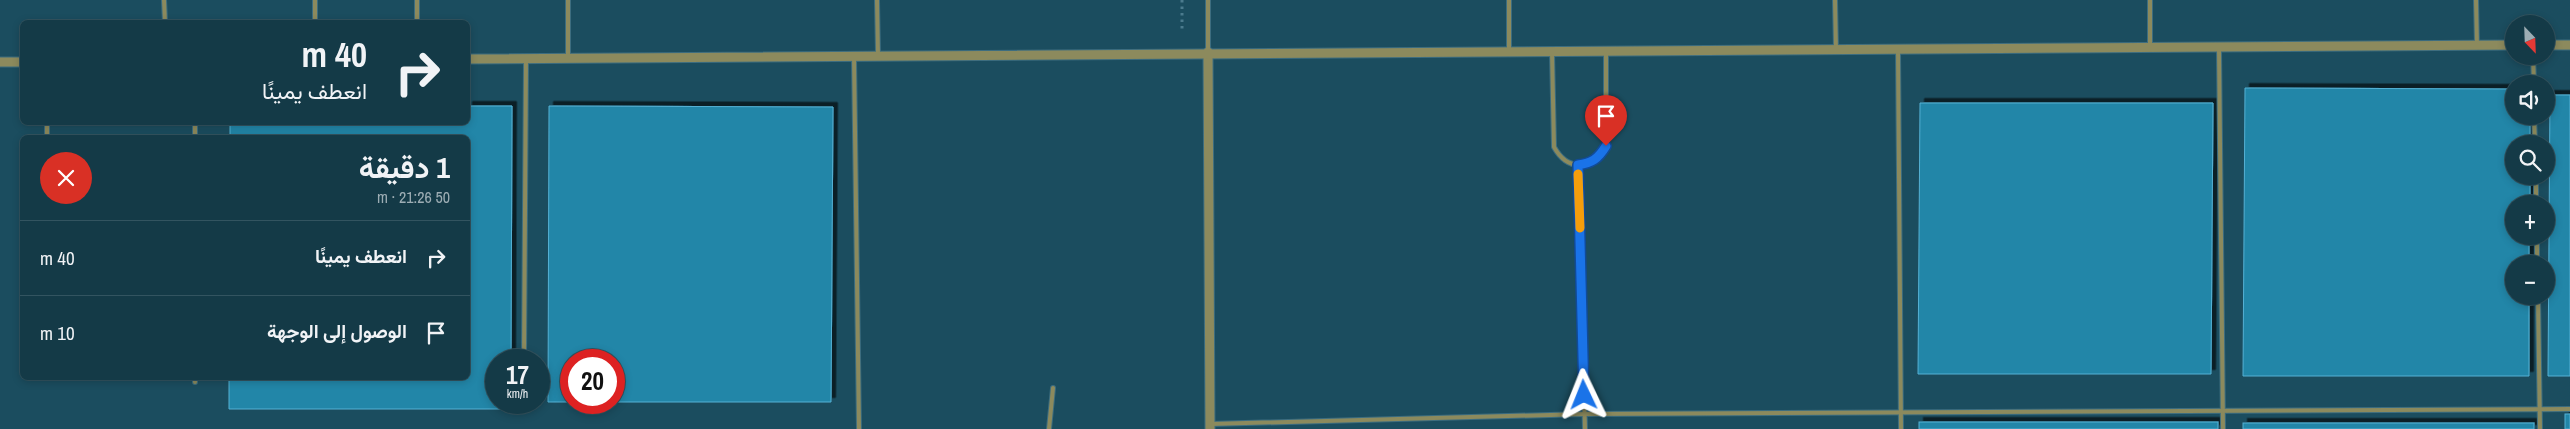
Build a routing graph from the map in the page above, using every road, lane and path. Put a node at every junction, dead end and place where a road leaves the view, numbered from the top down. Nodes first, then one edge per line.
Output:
1 (164, 0) edge
2 (315, 0) edge
3 (417, 0) edge
4 (568, 0) edge
5 (877, 0) edge
6 (1182, 0) edge
7 (1208, 0) edge
8 (1509, 0) edge
9 (1835, 0) edge
10 (2150, 0) edge
11 (2476, 0) edge
12 (165, 20) edge
13 (315, 20) edge
14 (417, 20) edge
15 (2555, 45) edge
16 (2570, 45) edge
17 (2477, 46) junction
18 (2505, 46) edge
19 (2150, 48) junction
20 (2219, 48) junction
21 (1552, 50) junction
22 (1606, 50) junction
23 (1836, 50) junction
24 (1898, 50) junction
25 (1509, 51) junction
26 (1208, 52) junction
27 (1182, 53) junction
28 (854, 57) junction
29 (878, 57) junction
30 (526, 58) junction
31 (568, 58) junction
32 (470, 59) edge
33 (0, 62) edge
34 (20, 62) edge
35 (1578, 165) junction
36 (2538, 305) edge
37 (524, 349) edge
38 (1053, 388) dead end
39 (2540, 409) junction
40 (2570, 409) edge
41 (2223, 411) junction
42 (1901, 413) junction
43 (1585, 414) junction
44 (1210, 426) edge
45 (859, 429) edge
46 (1049, 429) edge
47 (1585, 429) edge
48 (1901, 429) edge
49 (2224, 429) edge
50 (2540, 429) edge

1 - 12 lane
2 - 13 lane
3 - 14 lane
4 - 31 lane
5 - 29 lane
6 - 27 path
7 - 26 lane
8 - 25 lane
9 - 23 lane
10 - 19 lane
11 - 17 lane
15 - 16 street
17 - 18 street
17 - 20 street
19 - 20 street
19 - 24 street
20 - 41 lane
21 - 22 street
21 - 25 street
21 - 35 lane
22 - 23 street
22 - 35 lane
23 - 24 street
24 - 42 lane
25 - 26 street
26 - 27 street
26 - 44 street
27 - 29 street
28 - 29 street
28 - 31 street
28 - 45 lane
30 - 31 street
30 - 32 street
30 - 37 lane
33 - 34 street
35 - 43 lane
36 - 39 lane
38 - 46 lane
39 - 40 lane
39 - 41 lane
39 - 50 lane
41 - 42 lane
41 - 49 lane
42 - 43 lane
42 - 48 lane
43 - 44 lane
43 - 47 lane

